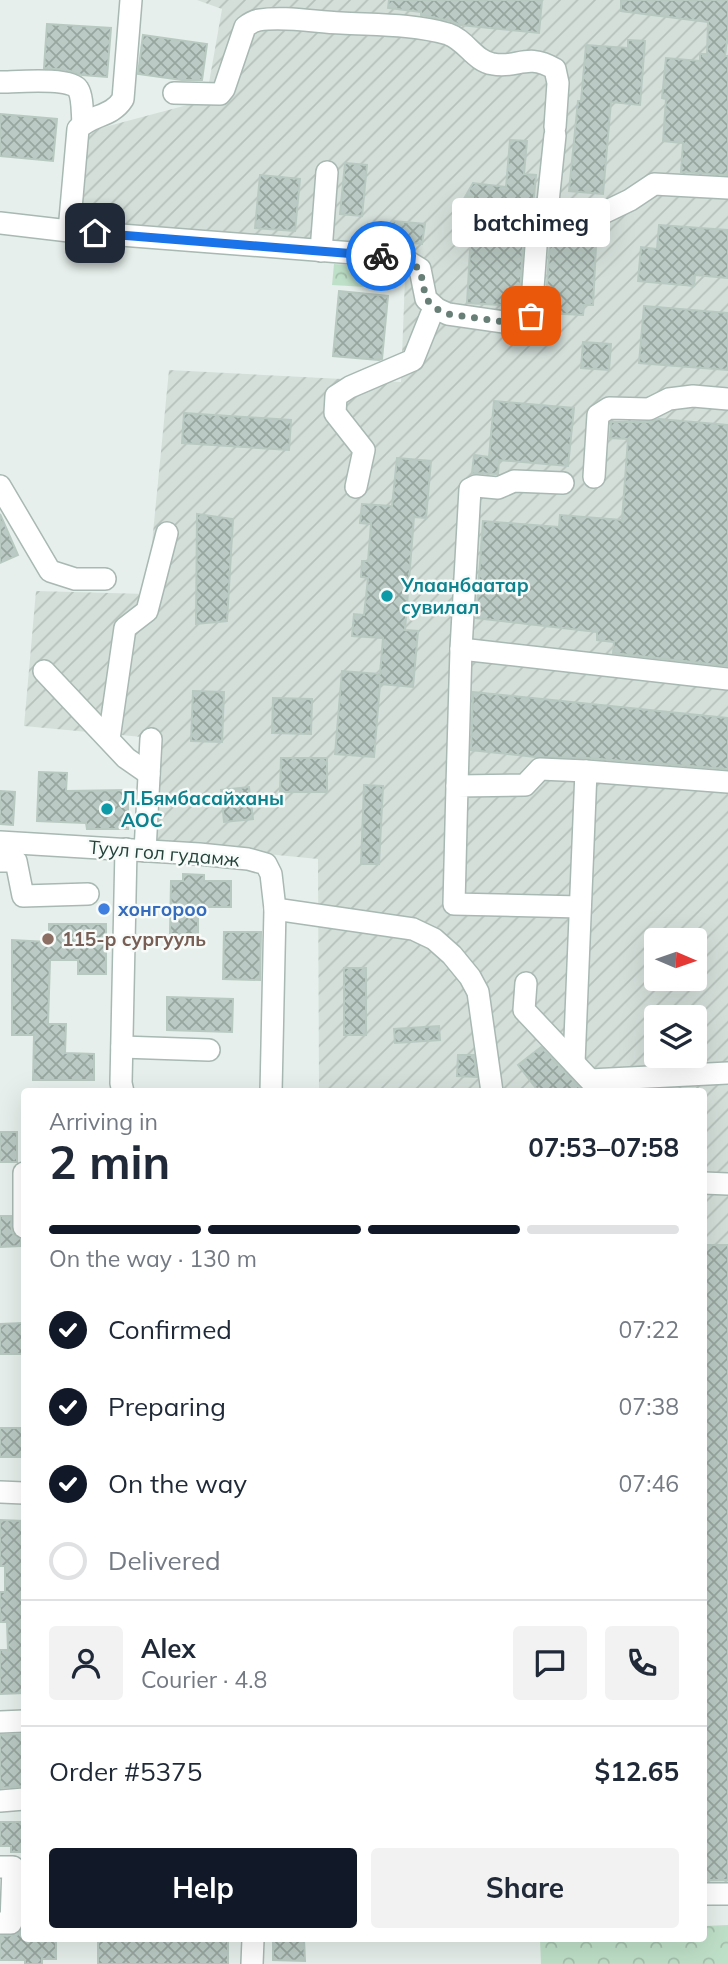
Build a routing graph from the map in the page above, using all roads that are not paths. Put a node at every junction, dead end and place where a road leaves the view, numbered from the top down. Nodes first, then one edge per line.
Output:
1 (131, 0) edge
2 (0, 82) edge
3 (174, 93) dead end
4 (83, 123) junction
5 (327, 172) dead end
6 (728, 188) edge
7 (547, 212) junction
8 (0, 223) edge
9 (69, 231) junction
10 (321, 251) junction
11 (437, 309) junction
12 (728, 399) edge
13 (594, 477) dead end
14 (563, 483) dead end
15 (0, 486) edge
16 (356, 487) dead end
17 (167, 533) dead end
18 (105, 579) dead end
19 (461, 649) junction
20 (44, 671) dead end
21 (728, 679) edge
22 (109, 739) junction
23 (151, 739) dead end
24 (586, 771) junction
25 (149, 774) junction
26 (728, 782) edge
27 (457, 786) junction
28 (0, 842) edge
29 (136, 850) junction
30 (0, 861) edge
31 (88, 894) dead end
32 (580, 907) junction
33 (275, 909) junction
34 (526, 983) dead end
35 (122, 1047) junction
36 (209, 1050) dead end
37 (574, 1063) junction
38 (728, 1073) edge
39 (122, 1088) edge
40 (271, 1088) edge
41 (491, 1088) edge
42 (707, 1183) edge
43 (728, 1184) edge
44 (0, 1492) edge
45 (21, 1493) edge
46 (0, 1721) edge
47 (21, 1721) edge
48 (21, 1799) edge
49 (0, 1801) edge
50 (0, 1867) edge
51 (707, 1894) edge
52 (728, 1894) edge
53 (0, 1923) edge
54 (253, 1942) edge
55 (252, 1964) edge

1 - 4 street
2 - 4 street
3 - 7 street
4 - 9 street
5 - 10 street
6 - 7 street
7 - 11 street
8 - 9 street
9 - 10 street
10 - 11 street
11 - 16 street
12 - 13 street
14 - 19 street
15 - 18 street
17 - 22 street
19 - 21 street
19 - 27 street
20 - 22 street
22 - 25 street
23 - 25 street
24 - 26 street
24 - 27 street
24 - 32 street
25 - 29 street
27 - 32 street
28 - 29 street, Туул гол гудамж
29 - 33 street, Туул гол гудамж
29 - 35 street
30 - 31 street
32 - 37 street
33 - 40 street, Туул гол гудамж
33 - 41 street
34 - 37 street
35 - 36 street
35 - 39 street
37 - 38 street
42 - 43 street
44 - 45 street
46 - 47 street
48 - 49 street
50 - 53 street
51 - 52 street
54 - 55 street

